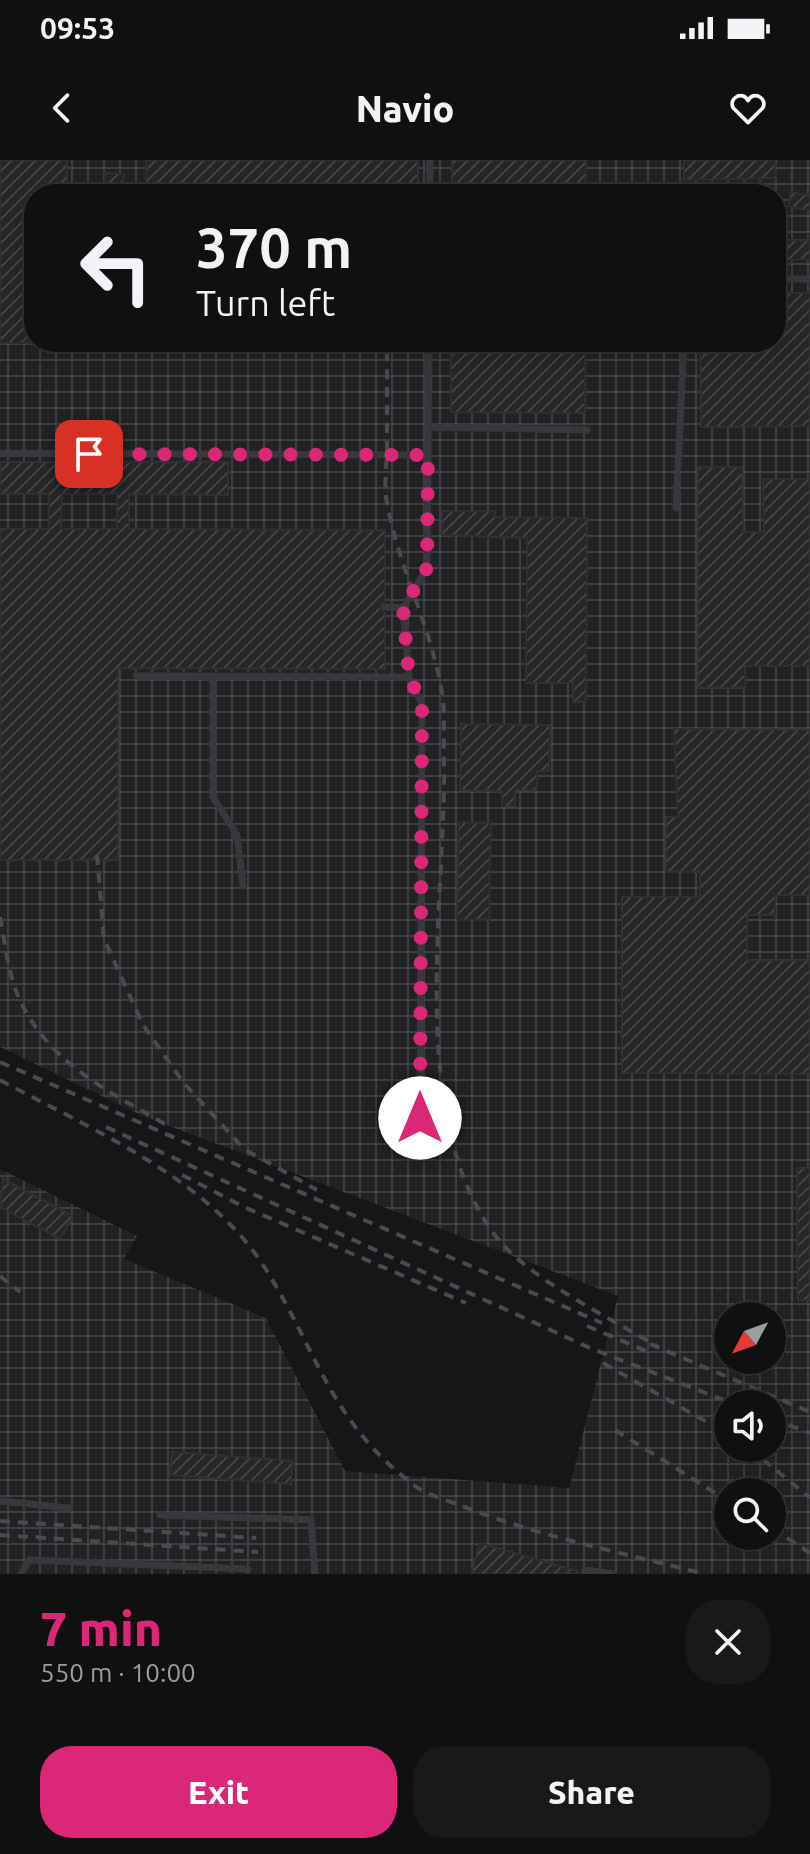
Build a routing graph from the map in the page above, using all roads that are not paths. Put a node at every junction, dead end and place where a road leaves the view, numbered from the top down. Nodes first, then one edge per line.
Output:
1 (430, 160) edge
2 (430, 184) edge
3 (786, 279) edge
4 (810, 279) edge
5 (429, 352) edge
6 (684, 352) edge
7 (428, 427) junction
8 (587, 430) dead end
9 (0, 453) edge
10 (428, 455) junction
11 (676, 508) dead end
12 (385, 607) dead end
13 (403, 608) junction
14 (136, 676) dead end
15 (213, 677) junction
16 (409, 677) junction
17 (243, 886) dead end
18 (420, 1118) dead end
19 (0, 1501) edge
20 (69, 1508) dead end
21 (160, 1515) dead end
22 (248, 1569) dead end
23 (21, 1574) edge
24 (315, 1574) edge
25 (584, 1574) edge
26 (614, 1574) edge

1 - 2 lane
3 - 4 lane
5 - 7 lane
6 - 11 lane
7 - 8 lane
7 - 10 lane
9 - 10 lane
10 - 13 lane
12 - 13 lane
13 - 16 lane
14 - 15 lane
15 - 16 lane
15 - 17 lane
16 - 18 lane
19 - 20 lane
21 - 24 lane
22 - 23 lane
25 - 26 lane

